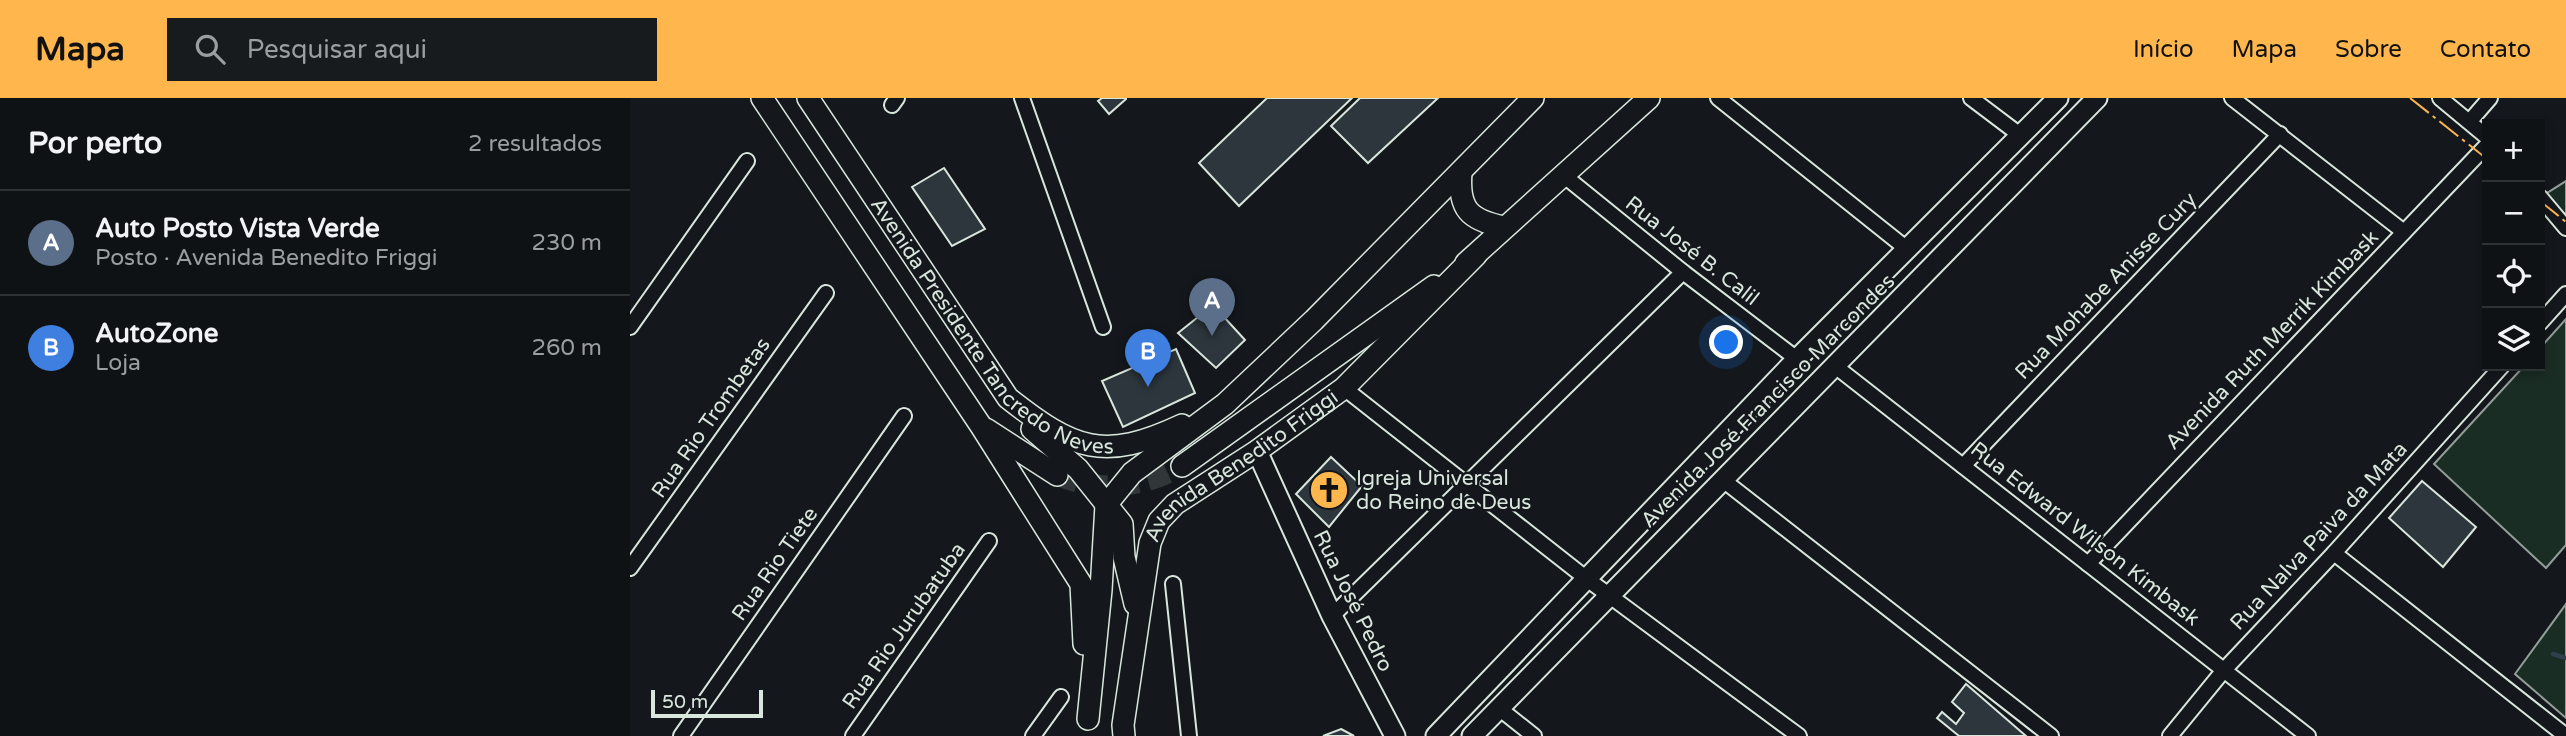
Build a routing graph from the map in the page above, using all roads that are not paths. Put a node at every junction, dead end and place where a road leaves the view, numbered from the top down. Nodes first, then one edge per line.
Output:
1 (762, 98) edge
2 (808, 98) edge
3 (1022, 98) edge
4 (1649, 98) edge
5 (1718, 98) edge
6 (1971, 98) edge
7 (2058, 98) edge
8 (2097, 98) edge
9 (2232, 98) edge
10 (2440, 98) edge
11 (2490, 98) edge
12 (1528, 100) edge
13 (2470, 121) junction
14 (2482, 132) edge
15 (2280, 134) junction
16 (2020, 135) junction
17 (2482, 150) edge
18 (747, 161) dead end
19 (1461, 172) junction
20 (1562, 174) junction
21 (2545, 203) edge
22 (1504, 227) junction
23 (2566, 228) edge
24 (2404, 232) junction
25 (1907, 249) junction
26 (1476, 255) junction
27 (1683, 272) junction
28 (826, 293) dead end
29 (2566, 294) edge
30 (2545, 317) edge
31 (630, 327) edge
32 (1103, 327) dead end
33 (1797, 359) junction
34 (1835, 366) junction
35 (2498, 371) edge
36 (1344, 388) junction
37 (1008, 398) junction
38 (1225, 404) junction
39 (904, 416) dead end
40 (982, 426) junction
41 (1257, 451) junction
42 (1182, 466) tunnel mouth
43 (1963, 466) junction
44 (1057, 474) tunnel mouth
45 (1723, 480) junction
46 (1467, 484) junction
47 (1106, 505) junction
48 (989, 541) dead end
49 (2334, 553) junction
50 (2088, 564) junction
51 (630, 568) edge
52 (1587, 579) junction
53 (1173, 584) dead end
54 (1608, 595) junction
55 (1332, 616) junction
56 (1138, 617) junction
57 (2224, 670) junction
58 (1061, 697) dead end
59 (1500, 709) junction
60 (1089, 728) edge
61 (1393, 734) edge
62 (681, 736) edge
63 (853, 736) edge
64 (1033, 736) edge
65 (1124, 736) edge
66 (1189, 736) edge
67 (1436, 736) edge
68 (1472, 736) edge
69 (1534, 736) edge
70 (1799, 736) edge
71 (2051, 736) edge
72 (2169, 736) edge
73 (2308, 736) edge
74 (2566, 736) edge

1 - 40 main road, Avenida Presidente Tancredo Neves
2 - 37 main road, Avenida Presidente Tancredo Neves
3 - 32 street
4 - 20 main road, Avenida Benedito Friggi
5 - 25 street
6 - 16 street
7 - 16 street, Avenida José Francisco Marcondes
8 - 34 street, Avenida José Francisco Marcondes
9 - 15 street
10 - 13 street
11 - 13 street
12 - 19 main road
13 - 14 street
15 - 24 street
15 - 43 street, Rua Mohabe Anisse Cury
16 - 25 street, Avenida José Francisco Marcondes
17 - 24 street, Avenida Ruth Merrik Kimbask
18 - 31 street
19 - 22 main road
19 - 38 main road
20 - 22 main road, Avenida Benedito Friggi
20 - 27 street, Rua José B. Calil
21 - 23 street
22 - 26 main road, Avenida Benedito Friggi
24 - 50 street, Avenida Ruth Merrik Kimbask
25 - 33 street, Avenida José Francisco Marcondes
26 - 36 main road, Avenida Benedito Friggi
26 - 42 main road, Avenida Benedito Friggi
27 - 33 street, Rua José B. Calil
27 - 46 street
28 - 51 street, Rua Rio Trombetas
29 - 30 street
33 - 52 street, Avenida José Francisco Marcondes
34 - 43 street, Rua Edward Wilson Kimbask
34 - 45 street, Avenida José Francisco Marcondes
35 - 49 street, Rua Nalva Paiva da Mata
36 - 41 main road, Avenida Benedito Friggi
36 - 46 street
37 - 38 main road, Avenida Presidente Tancredo Neves
37 - 47 main road
38 - 47 main road
39 - 62 street, Rua Rio Tiete
40 - 44 main road, Avenida Presidente Tancredo Neves
40 - 60 main road, Avenida Presidente Tancredo Neves
41 - 55 street, Rua José Pedro
41 - 56 main road, Avenida Benedito Friggi
43 - 50 street, Rua Edward Wilson Kimbask
45 - 54 street, Avenida José Francisco Marcondes
45 - 71 street
46 - 52 street
46 - 55 street
47 - 56 main road
47 - 60 main road
48 - 63 street, Rua Rio Jurubatuba
49 - 57 street, Rua Nalva Paiva da Mata
49 - 74 street
50 - 57 street, Rua Edward Wilson Kimbask
52 - 54 street
52 - 67 street, Avenida José Francisco Marcondes
53 - 66 street
54 - 59 street, Avenida José Francisco Marcondes
54 - 70 street
55 - 61 street, Rua José Pedro
56 - 65 main road, Avenida Benedito Friggi
57 - 72 street, Rua Nalva Paiva da Mata
57 - 73 street, Rua Edward Wilson Kimbask
58 - 64 street
59 - 68 street, Avenida José Francisco Marcondes
59 - 69 street

